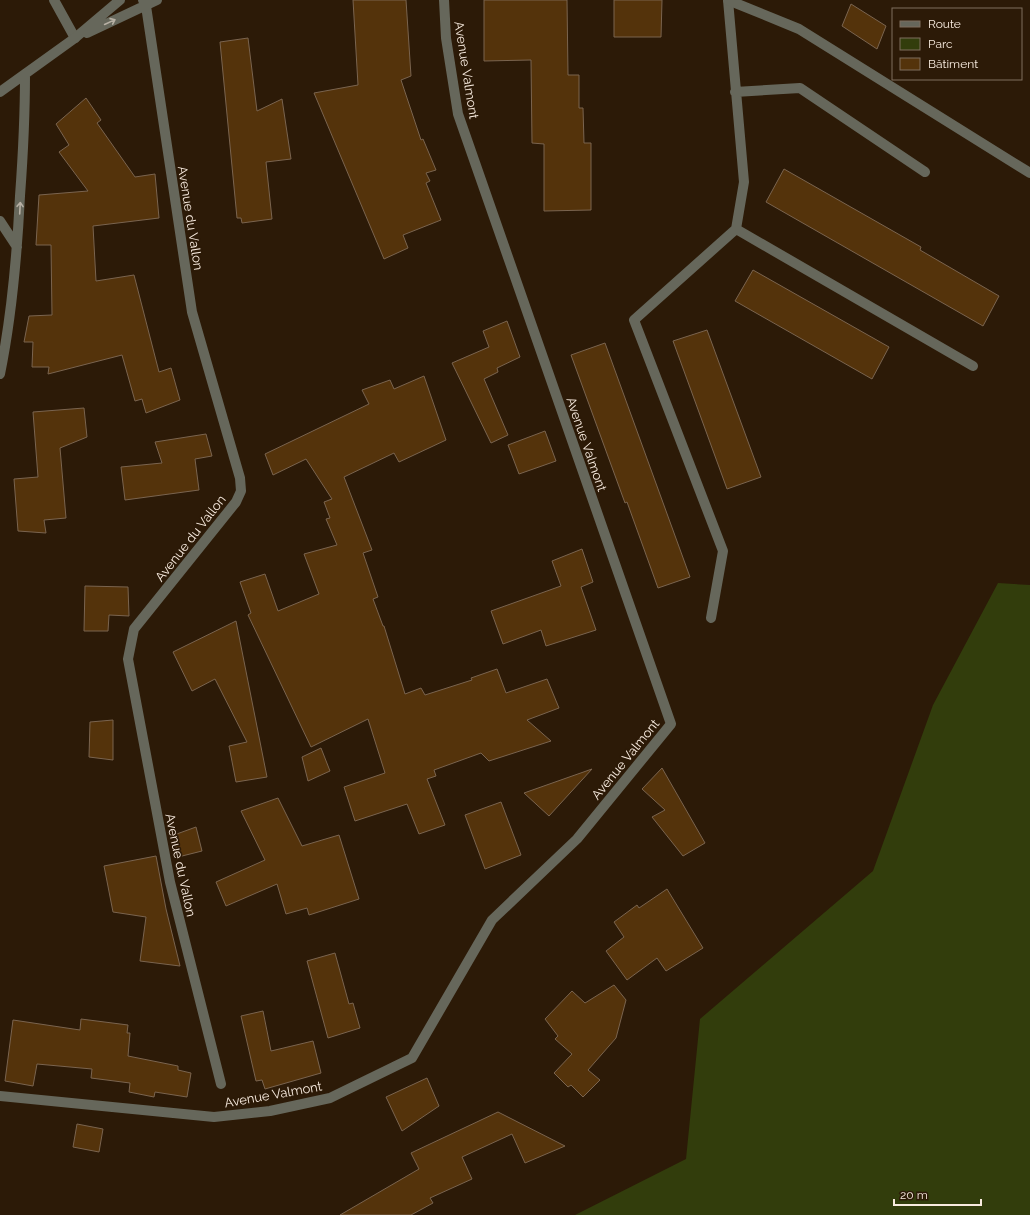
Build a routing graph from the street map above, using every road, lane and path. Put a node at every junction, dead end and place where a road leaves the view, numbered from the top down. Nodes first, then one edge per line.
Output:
1 (54, 0) edge
2 (120, 0) edge
3 (157, 0) edge
4 (444, 0) edge
5 (728, 0) edge
6 (144, 3) edge
7 (75, 38) junction
8 (25, 74) junction
9 (0, 92) edge
10 (736, 92) junction
11 (925, 172) dead end
12 (1030, 173) edge
13 (0, 221) edge
14 (736, 229) junction
15 (17, 246) junction
16 (973, 366) dead end
17 (0, 374) edge
18 (711, 618) dead end
19 (221, 1084) dead end
20 (0, 1096) edge

1 - 7 street
2 - 7 street
3 - 6 street
4 - 20 street, Avenue Valmont
5 - 10 street
5 - 12 street
7 -> 6 street
6 - 19 street, Avenue du Vallon
7 - 8 street
8 - 9 street
15 -> 8 street
10 - 11 street
10 - 14 street
13 - 15 street
14 - 16 street
14 - 18 street
15 - 17 street

